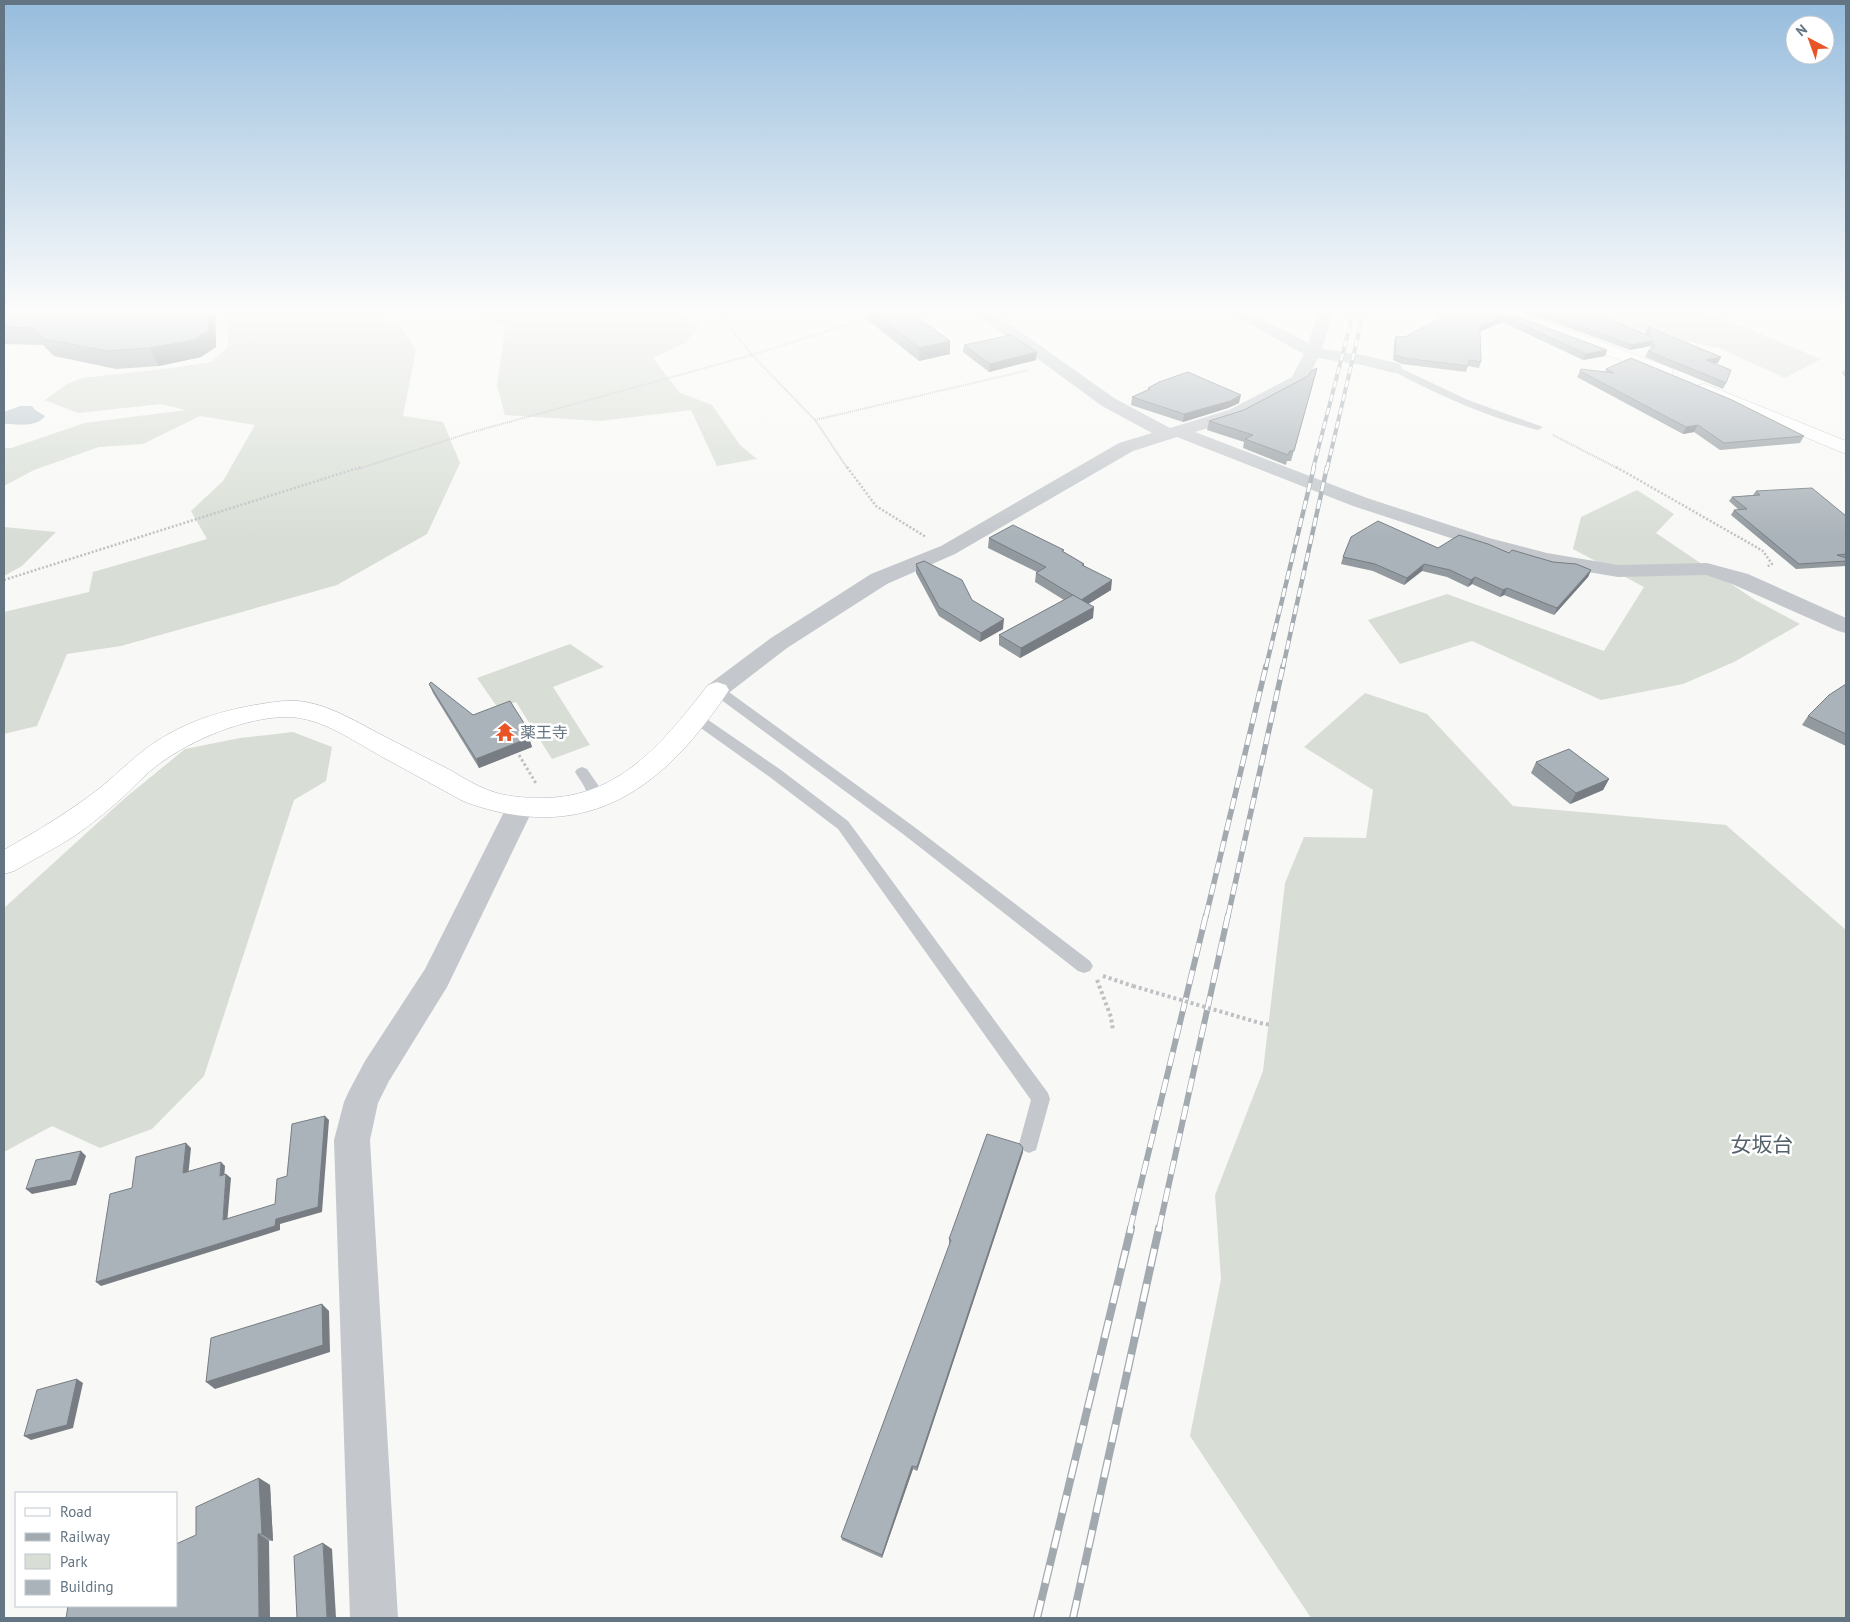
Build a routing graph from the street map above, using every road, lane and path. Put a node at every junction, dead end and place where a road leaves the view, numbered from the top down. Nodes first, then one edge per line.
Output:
1 (641, 386) edge
2 (781, 386) edge
3 (962, 386) edge
4 (1085, 386) edge
5 (1288, 386) edge
6 (1427, 386) edge
7 (1697, 386) edge
8 (815, 420) junction
9 (1538, 427) joint
10 (1172, 433) junction
11 (1846, 448) edge
12 (948, 550) junction
13 (1740, 579) junction
14 (4, 580) edge
15 (1846, 626) edge
16 (717, 690) junction
17 (696, 718) junction
18 (519, 754) edge
19 (582, 772) dead end
20 (530, 798) junction
21 (596, 799) junction
22 (4, 863) edge
23 (1090, 969) joint
24 (1103, 976) dead end
25 (1271, 1026) dead end
26 (1113, 1031) dead end
27 (1029, 1144) dead end
28 (374, 1618) edge

1 - 14 path
2 - 8 path
3 - 8 path
4 - 10 street
5 - 10 street
6 - 9 lane
7 - 11 street
8 - 12 path
9 - 13 path
10 - 12 street
10 - 13 street
12 - 16 street
13 - 15 street
16 - 17 street
16 - 23 lane
17 - 21 street
17 - 27 lane
18 - 20 path
19 - 21 lane
20 - 21 street
20 - 22 street
20 - 28 street
23 - 26 path
24 - 25 path, bridge

